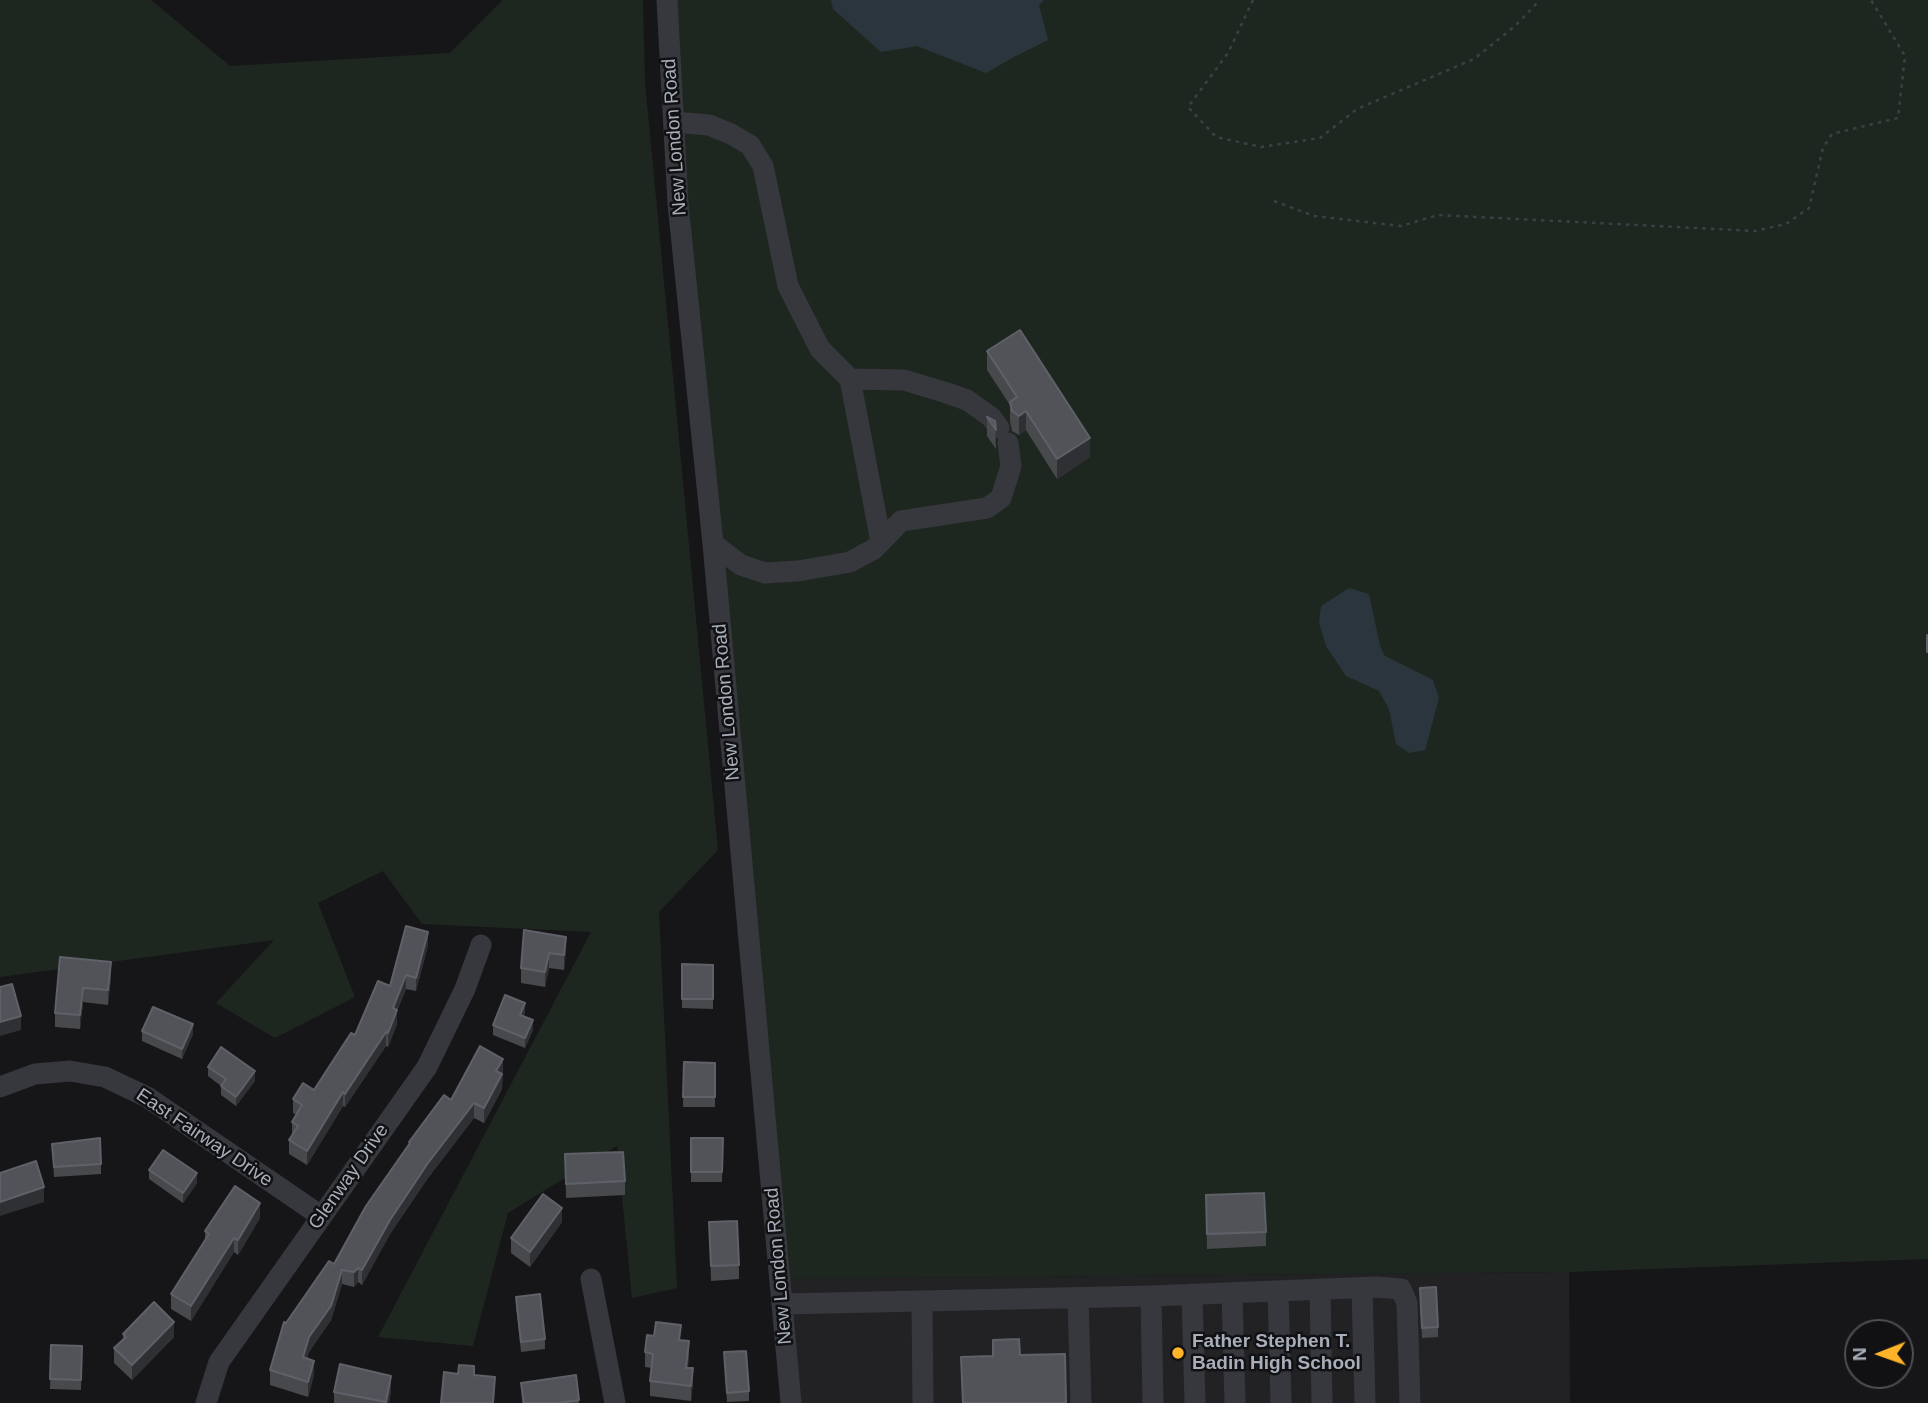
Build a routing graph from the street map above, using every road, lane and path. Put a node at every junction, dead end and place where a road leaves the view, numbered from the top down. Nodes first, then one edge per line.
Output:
1 (667, 0) edge
2 (1253, 0) edge
3 (1540, 0) edge
4 (1871, 0) edge
5 (674, 122) junction
6 (1274, 201) dead end
7 (850, 379) junction
8 (881, 542) junction
9 (713, 544) junction
10 (481, 945) dead end
11 (0, 1087) edge
12 (321, 1216) junction
13 (591, 1279) dead end
14 (1362, 1288) junction
15 (1320, 1289) junction
16 (1278, 1291) junction
17 (1232, 1293) junction
18 (1192, 1294) junction
19 (1151, 1296) junction
20 (1078, 1298) junction
21 (922, 1301) junction
22 (782, 1304) junction
23 (206, 1403) edge
24 (615, 1403) edge
25 (791, 1403) edge
26 (923, 1403) edge
27 (1081, 1403) edge
28 (1153, 1403) edge
29 (1195, 1403) edge
30 (1234, 1403) edge
31 (1281, 1403) edge
32 (1322, 1403) edge
33 (1365, 1403) edge
34 (1410, 1403) edge

1 - 5 street, New London Road
2 - 3 path
4 - 6 path
5 - 7 street
5 - 9 street, New London Road
7 - 8 street
7 - 8 street
8 - 9 street
9 - 22 street, New London Road
10 - 12 street, Glenway Drive
11 - 12 street, East Fairway Drive
12 - 23 street, Glenway Drive
13 - 24 street
14 - 15 street
14 - 33 street
14 - 34 street
15 - 16 street
15 - 32 street
16 - 17 street
16 - 31 street
17 - 18 street
17 - 30 street
18 - 19 street
18 - 29 street
19 - 20 street
19 - 28 street
20 - 21 street
20 - 27 street
21 - 22 street
21 - 26 street
22 - 25 street, New London Road

